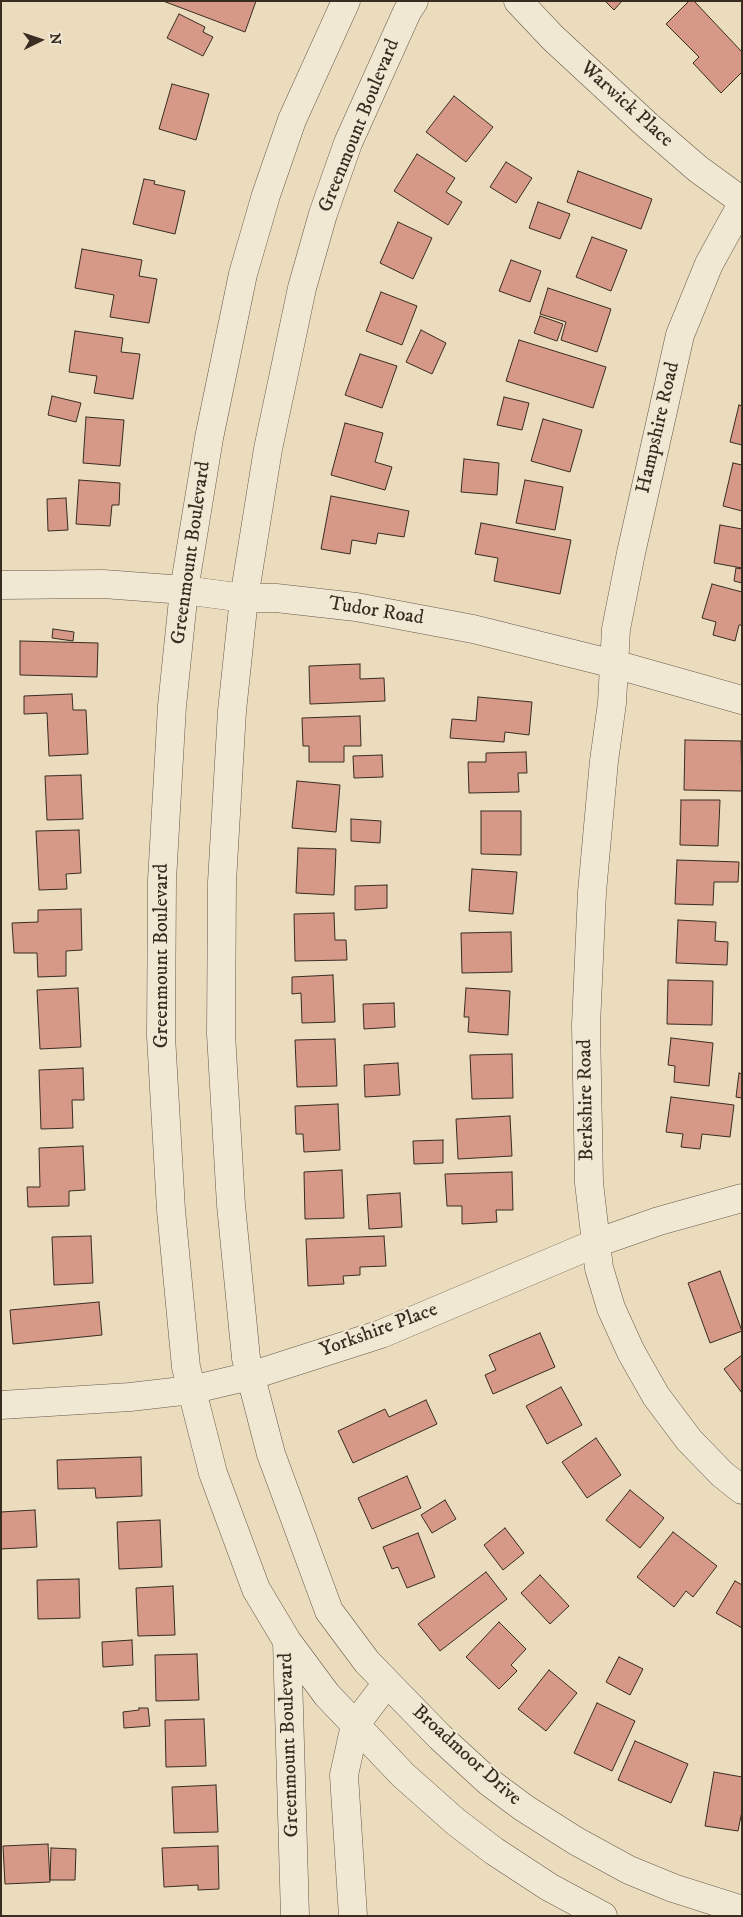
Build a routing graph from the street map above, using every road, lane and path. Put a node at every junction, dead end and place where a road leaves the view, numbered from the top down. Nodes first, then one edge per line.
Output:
1 (346, 1) edge
2 (414, 1) edge
3 (518, 1) edge
4 (742, 202) edge
5 (1, 585) edge
6 (184, 590) junction
7 (244, 598) junction
8 (614, 664) junction
9 (742, 700) edge
10 (742, 1198) edge
11 (596, 1243) junction
12 (250, 1376) junction
13 (191, 1390) junction
14 (1, 1405) edge
15 (742, 1490) edge
16 (329, 1610) joint
17 (287, 1641) junction
18 (387, 1683) junction
19 (355, 1724) junction
20 (736, 1911) edge
21 (295, 1916) edge
22 (353, 1916) edge
23 (603, 1916) edge

1 - 6 street, Greenmount Boulevard
2 - 7 street, Greenmount Boulevard
3 - 4 street, Warwick Place
4 - 8 street, Hampshire Road
5 - 6 street, Tudor Road
6 - 7 street, Tudor Road
6 - 13 street, Greenmount Boulevard
7 - 8 street, Tudor Road
7 - 12 street, Greenmount Boulevard
8 - 9 street, Tudor Road
8 - 11 street, Berkshire Road
10 - 11 street, Yorkshire Place
11 - 12 street, Yorkshire Place
11 - 15 street, Berkshire Road
12 - 13 street, Yorkshire Place
12 - 16 street, Greenmount Boulevard
13 - 14 street, Yorkshire Place
13 - 17 street, Greenmount Boulevard
16 - 18 street, Broadmoor Drive
17 - 19 street
17 - 21 street, Greenmount Boulevard
18 - 19 street
18 - 20 street, Broadmoor Drive
19 - 22 street
19 - 23 street

